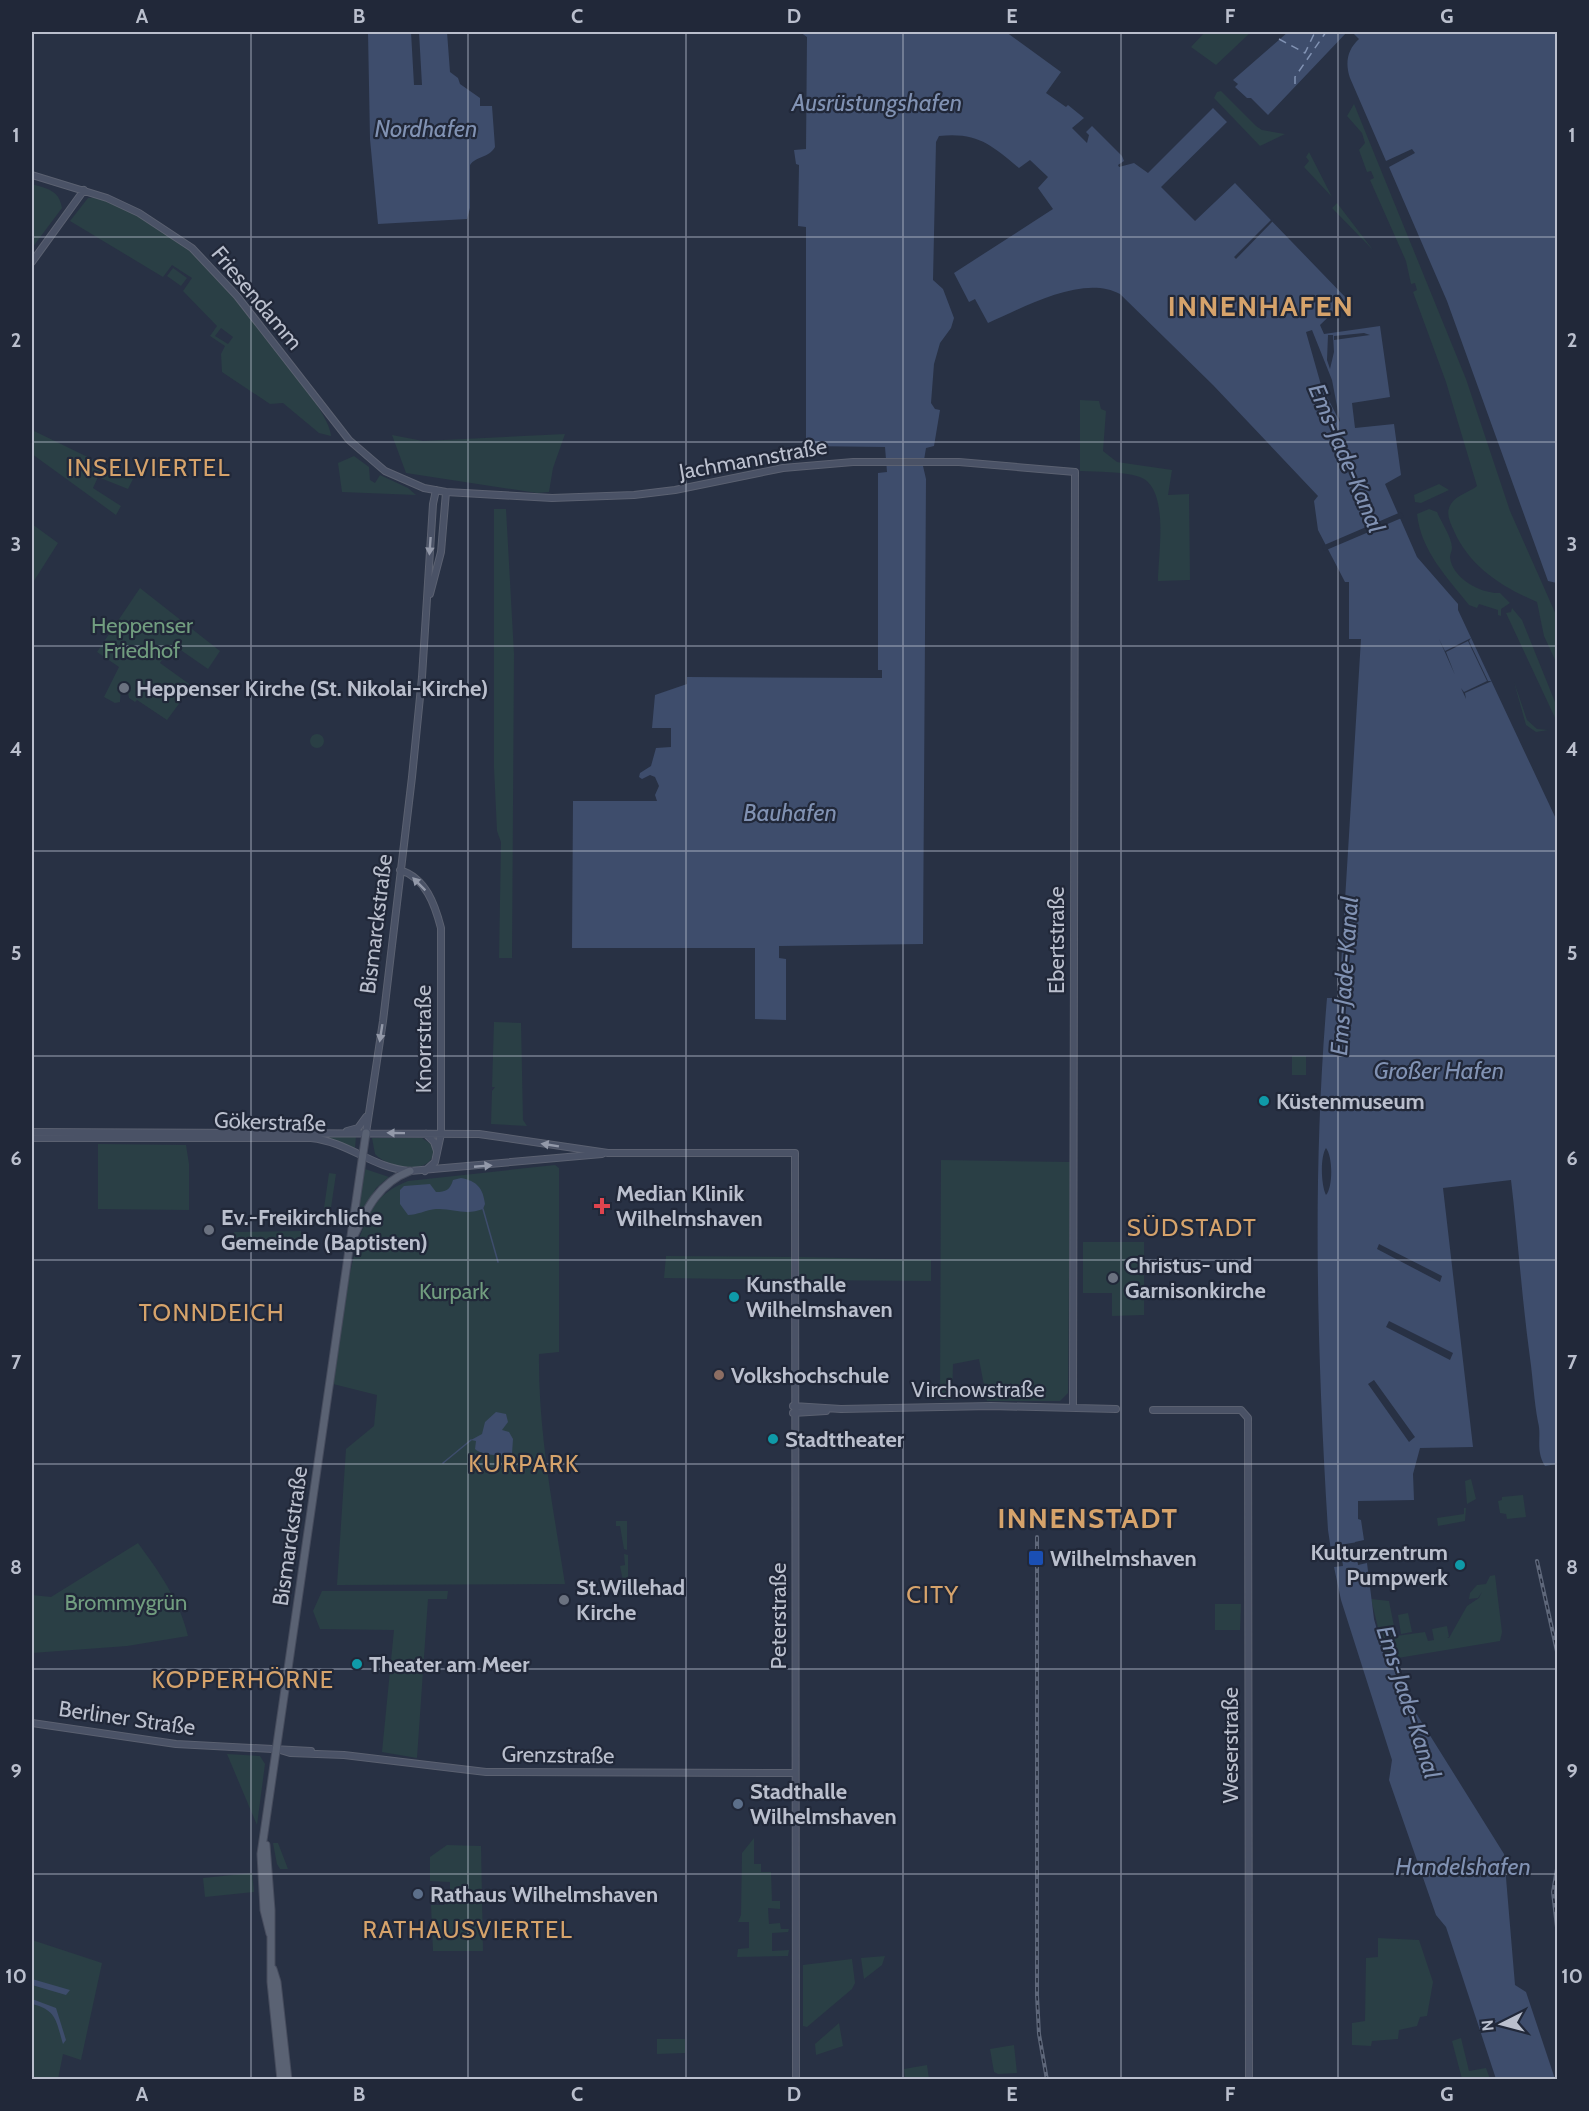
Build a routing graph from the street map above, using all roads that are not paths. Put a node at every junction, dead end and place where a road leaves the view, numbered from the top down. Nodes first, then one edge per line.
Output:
1 (32, 175) edge
2 (84, 190) junction
3 (32, 262) edge
4 (1075, 472) joint
5 (424, 488) junction
6 (436, 490) junction
7 (446, 492) junction
8 (433, 499) junction
9 (426, 604) junction
10 (400, 870) junction
11 (368, 1114) junction
12 (32, 1132) edge
13 (344, 1133) junction
14 (366, 1133) junction
15 (426, 1134) junction
16 (441, 1134) junction
17 (32, 1137) edge
18 (608, 1153) junction
19 (795, 1153) joint
20 (438, 1155) junction
21 (363, 1156) junction
22 (410, 1171) junction
23 (424, 1171) junction
24 (350, 1246) junction
25 (1073, 1408) junction
26 (1116, 1409) dead end
27 (793, 1410) junction
28 (1153, 1410) dead end
29 (32, 1723) edge
30 (277, 1749) junction
31 (795, 1773) junction
32 (272, 1965) junction
33 (281, 2079) edge
34 (288, 2079) edge
35 (796, 2079) edge
36 (1249, 2079) edge

1 - 2 main road, Friesendamm
2 - 3 main road
2 - 5 main road, Friesendamm
4 - 7 main road, Jachmannstraße
4 - 25 main road, Ebertstraße
5 - 6 main road, Friesendamm
5 - 8 main road, Friesendamm
6 - 7 main road, Jachmannstraße
6 - 8 main road, Bismarckstraße
7 - 9 main road, Bismarckstraße
8 -> 9 main road, Bismarckstraße
9 - 10 main road, Bismarckstraße
10 -> 11 main road, Bismarckstraße
16 -> 10 main road, Knorrstraße
11 - 13 main road
11 - 14 main road, Bismarckstraße
12 - 13 main road, Gökerstraße
13 - 14 main road, Gökerstraße
15 -> 14 main road, Gökerstraße
14 - 21 main road, Bismarckstraße
15 - 16 main road, Gökerstraße
15 - 20 main road
18 -> 16 main road, Gökerstraße
16 - 20 main road, Knorrstraße
17 - 21 main road, Gökerstraße
18 - 19 main road, Gökerstraße
23 -> 18 main road, Gökerstraße
19 - 27 main road, Peterstraße
20 - 23 main road
21 - 22 main road, Gökerstraße
21 - 24 main road, Bismarckstraße
22 - 23 main road, Gökerstraße
22 - 24 main road, Bismarckstraße
24 - 30 main road, Bismarckstraße
25 - 26 main road, Virchowstraße
25 - 27 main road, Virchowstraße
27 - 31 main road, Peterstraße
28 - 36 main road, Weserstraße
29 - 30 main road, Berliner Straße
30 - 31 main road, Grenzstraße
30 - 32 main road, Bismarckstraße
31 - 35 main road, Peterstraße
32 - 33 main road, Bismarckstraße
32 - 34 main road, Bismarckstraße

